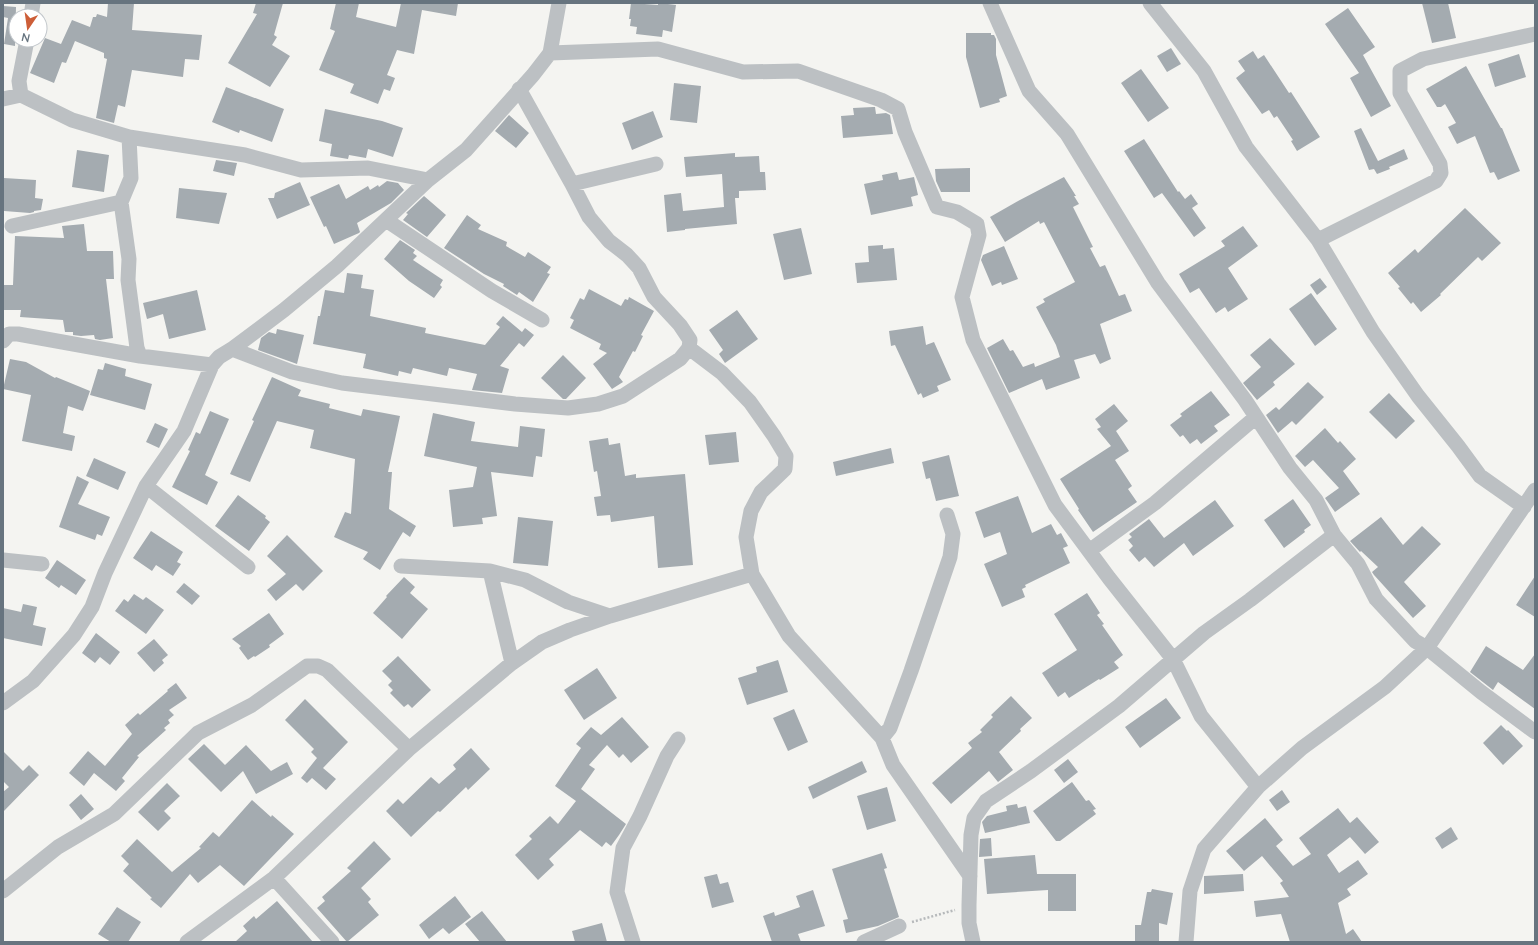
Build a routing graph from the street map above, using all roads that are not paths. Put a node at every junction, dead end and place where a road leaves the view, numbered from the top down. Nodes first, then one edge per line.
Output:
1 (560, 3) edge
2 (990, 3) edge
3 (1150, 3) edge
4 (1535, 34) edge
5 (25, 48) edge
6 (550, 53) junction
7 (519, 89) junction
8 (21, 95) junction
9 (3, 99) edge
10 (129, 137) junction
11 (656, 164) dead end
12 (428, 180) junction
13 (572, 184) junction
14 (121, 202) junction
15 (386, 220) junction
16 (12, 226) dead end
17 (1318, 240) junction
18 (542, 320) dead end
19 (3, 341) edge
20 (689, 348) junction
21 (232, 349) junction
22 (140, 356) junction
23 (212, 365) junction
24 (1256, 417) junction
25 (146, 486) junction
26 (1535, 490) edge
27 (1524, 507) junction
28 (947, 514) dead end
29 (1334, 535) junction
30 (1089, 551) junction
31 (3, 560) edge
32 (42, 564) dead end
33 (401, 566) dead end
34 (248, 567) dead end
35 (490, 571) junction
36 (752, 574) junction
37 (610, 616) junction
38 (1427, 648) junction
39 (1173, 659) junction
40 (512, 663) junction
41 (3, 703) edge
42 (1535, 732) edge
43 (882, 738) junction
44 (678, 739) dead end
45 (409, 749) junction
46 (1258, 787) junction
47 (970, 876) junction
48 (274, 878) junction
49 (3, 891) edge
50 (898, 926) road end
51 (187, 942) edge
52 (332, 942) edge
53 (633, 942) edge
54 (864, 942) edge
55 (972, 942) edge
56 (1186, 942) edge

1 - 6 street
2 - 24 street
3 - 17 street
4 - 17 street
5 - 8 street
6 - 7 street
6 - 30 street
7 - 12 street
7 - 13 street
8 - 9 street
8 - 10 street
10 - 12 street
10 - 14 street
11 - 13 street
12 - 15 street
13 - 20 street
14 - 16 street
14 - 22 street
15 - 18 street
15 - 21 street
17 - 27 street
19 - 22 street
20 - 21 street
20 - 36 street
21 - 23 street
22 - 23 street
23 - 25 street
24 - 29 street
24 - 30 street
25 - 34 street
25 - 41 street
26 - 27 street
27 - 38 street
28 - 43 street
29 - 38 street
29 - 39 street
30 - 39 street
31 - 32 street
33 - 35 street
35 - 37 street
35 - 40 street
36 - 37 street
36 - 43 street
37 - 40 street
38 - 42 street
38 - 46 street
39 - 46 street
39 - 47 street
40 - 45 street
43 - 47 street
44 - 53 street
45 - 48 street
45 - 49 street
46 - 56 street
47 - 55 street
48 - 51 street
48 - 52 street
50 - 54 street

